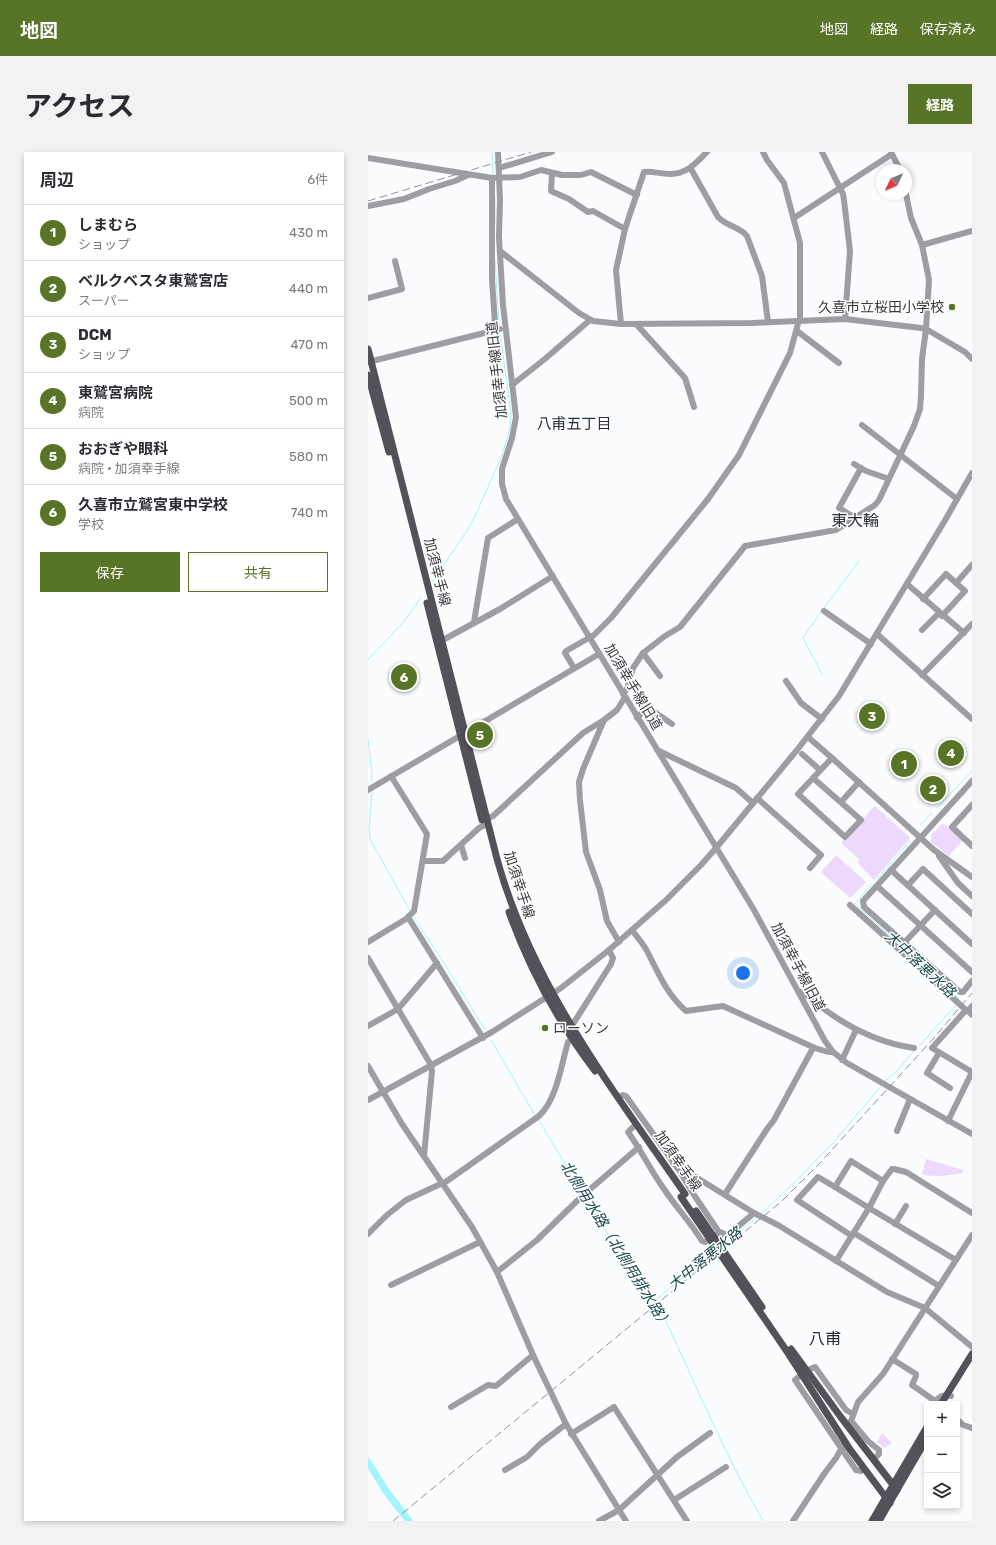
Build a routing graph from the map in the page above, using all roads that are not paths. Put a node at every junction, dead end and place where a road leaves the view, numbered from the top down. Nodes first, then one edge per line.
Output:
1 (498, 152) edge
2 (552, 152) edge
3 (707, 152) edge
4 (763, 152) edge
5 (822, 152) edge
6 (892, 153) edge
7 (368, 158) edge
8 (897, 164) edge
9 (499, 168) junction
10 (691, 168) junction
11 (552, 173) junction
12 (468, 175) junction
13 (492, 178) junction
14 (499, 178) junction
15 (840, 188) junction
16 (637, 195) junction
17 (907, 200) edge
18 (368, 206) edge
19 (794, 218) junction
20 (626, 229) junction
21 (972, 231) edge
22 (922, 245) junction
23 (500, 251) junction
24 (395, 261) dead end
25 (368, 298) edge
26 (845, 319) junction
27 (590, 320) junction
28 (800, 320) junction
29 (768, 322) junction
30 (621, 324) junction
31 (637, 325) junction
32 (505, 328) junction
33 (926, 329) junction
34 (497, 330) junction
35 (796, 331) junction
36 (368, 349) edge
37 (972, 359) edge
38 (370, 361) edge
39 (839, 363) dead end
40 (368, 375) edge
41 (512, 385) junction
42 (694, 407) dead end
43 (862, 425) dead end
44 (900, 455) junction
45 (854, 464) dead end
46 (861, 468) junction
47 (972, 473) edge
48 (889, 479) junction
49 (967, 483) junction
50 (972, 488) edge
51 (957, 499) junction
52 (855, 518) junction
53 (518, 519) junction
54 (972, 565) edge
55 (552, 576) junction
56 (956, 583) junction
57 (907, 584) junction
58 (896, 588) dead end
59 (902, 592) junction
60 (923, 598) junction
61 (824, 611) dead end
62 (941, 614) junction
63 (474, 622) junction
64 (972, 624) edge
65 (922, 630) dead end
66 (964, 633) junction
67 (877, 634) junction
68 (589, 637) junction
69 (441, 641) junction
70 (871, 644) junction
71 (643, 653) junction
72 (599, 654) junction
73 (574, 668) junction
74 (922, 675) junction
75 (660, 676) dead end
76 (786, 681) dead end
77 (624, 696) junction
78 (638, 718) junction
79 (822, 719) junction
80 (972, 719) edge
81 (604, 720) junction
82 (672, 724) dead end
83 (462, 734) junction
84 (808, 737) junction
85 (657, 750) junction
86 (802, 754) dead end
87 (832, 758) junction
88 (820, 770) junction
89 (392, 776) junction
90 (813, 778) junction
91 (859, 782) junction
92 (971, 783) edge
93 (368, 790) edge
94 (755, 801) junction
95 (841, 802) junction
96 (972, 805) edge
97 (966, 811) junction
98 (972, 816) edge
99 (486, 819) junction
100 (484, 826) junction
101 (920, 838) junction
102 (461, 845) junction
103 (972, 846) edge
104 (716, 848) junction
105 (934, 850) junction
106 (465, 858) dead end
107 (423, 861) junction
108 (810, 868) dead end
109 (891, 870) junction
110 (972, 877) edge
111 (908, 885) junction
112 (877, 886) junction
113 (972, 896) edge
114 (850, 906) dead end
115 (935, 910) junction
116 (411, 914) junction
117 (972, 914) edge
118 (920, 926) junction
119 (632, 930) junction
120 (368, 942) edge
121 (619, 942) junction
122 (904, 943) junction
123 (972, 944) edge
124 (609, 950) junction
125 (368, 958) edge
126 (436, 963) junction
127 (972, 972) edge
128 (972, 981) edge
129 (798, 991) junction
130 (549, 996) junction
131 (398, 1009) junction
132 (970, 1010) edge
133 (368, 1026) edge
134 (570, 1026) junction
135 (856, 1030) junction
136 (483, 1038) junction
137 (571, 1039) junction
138 (813, 1048) junction
139 (914, 1048) dead end
140 (833, 1052) junction
141 (939, 1053) junction
142 (842, 1060) junction
143 (431, 1065) junction
144 (368, 1066) edge
145 (972, 1072) edge
146 (950, 1088) dead end
147 (383, 1091) junction
148 (618, 1097) junction
149 (910, 1099) junction
150 (368, 1100) edge
151 (948, 1121) junction
152 (633, 1126) junction
153 (897, 1131) dead end
154 (971, 1132) edge
155 (639, 1147) junction
156 (424, 1156) junction
157 (673, 1163) junction
158 (884, 1181) junction
159 (442, 1183) junction
160 (835, 1187) junction
161 (725, 1194) junction
162 (683, 1196) junction
163 (906, 1206) dead end
164 (869, 1208) junction
165 (754, 1213) junction
166 (972, 1213) edge
167 (895, 1224) junction
168 (720, 1232) junction
169 (368, 1234) edge
170 (853, 1235) junction
171 (972, 1235) edge
172 (724, 1238) dead end
173 (480, 1242) junction
174 (956, 1260) junction
175 (836, 1261) junction
176 (497, 1272) junction
177 (391, 1285) dead end
178 (939, 1286) junction
179 (760, 1308) junction
180 (925, 1308) junction
181 (972, 1347) edge
182 (972, 1354) edge
183 (533, 1356) junction
184 (892, 1359) junction
185 (972, 1362) edge
186 (804, 1372) junction
187 (949, 1395) junction
188 (944, 1401) edge
189 (948, 1401) edge
190 (451, 1407) dead end
191 (853, 1414) junction
192 (960, 1422) edge
193 (566, 1424) junction
194 (972, 1428) edge
195 (924, 1433) edge
196 (571, 1434) junction
197 (710, 1434) dead end
198 (924, 1443) edge
199 (843, 1447) junction
200 (874, 1459) junction
201 (726, 1467) dead end
202 (864, 1469) junction
203 (505, 1470) dead end
204 (658, 1475) junction
205 (895, 1487) junction
206 (674, 1500) junction
207 (888, 1500) junction
208 (619, 1510) junction
209 (600, 1521) edge
210 (626, 1521) edge
211 (687, 1521) edge
212 (793, 1521) edge
213 (872, 1521) edge
214 (879, 1521) edge

1 - 9 street, 加須幸手線旧道
2 - 9 street
3 - 10 street
4 - 19 street
5 - 15 street
6 - 8 street
6 - 15 street
7 - 12 street
9 - 14 street, 加須幸手線旧道
10 - 16 street
10 - 29 street
11 - 14 street
11 - 16 street
11 - 20 street
12 - 13 street
12 - 18 street
13 - 14 street
13 - 34 street
14 - 23 street, 加須幸手線旧道
15 - 19 street
15 - 26 street
16 - 20 street
17 - 22 street
19 - 28 street
20 - 30 street
21 - 22 street
22 - 33 street
23 - 27 street
23 - 32 street, 加須幸手線旧道
24 - 25 street
26 - 28 street
26 - 33 street
27 - 30 street
27 - 41 street
28 - 29 street
28 - 35 street
29 - 31 street
30 - 31 street
31 - 42 street
32 - 34 street
32 - 41 street, 加須幸手線旧道
33 - 37 street
33 - 44 street
34 - 38 street
35 - 39 street
35 - 68 street
36 - 38 main road, 加須幸手線
38 - 69 main road, 加須幸手線
40 - 83 main road, 加須幸手線
41 - 53 street, 加須幸手線旧道
43 - 44 street
44 - 48 street
44 - 51 street
45 - 46 street
46 - 48 street
46 - 52 street
47 - 49 street
48 - 52 street
49 - 50 street
49 - 51 street
51 - 57 street
52 - 71 street
53 - 55 street, 加須幸手線旧道
53 - 63 street
54 - 56 street
55 - 63 street
55 - 68 street, 加須幸手線旧道
56 - 60 street
56 - 62 street
57 - 59 street
57 - 60 street
58 - 59 street
59 - 67 street
60 - 62 street
61 - 70 street
62 - 65 street
62 - 66 street
63 - 69 street
64 - 66 street
66 - 74 street
67 - 70 street
67 - 74 street
68 - 72 street, 加須幸手線旧道
68 - 73 street
69 - 83 main road, 加須幸手線
70 - 79 street
71 - 75 street
71 - 77 street
72 - 73 street
72 - 77 street, 加須幸手線旧道
73 - 83 street
74 - 80 street
76 - 79 street
77 - 78 street, 加須幸手線旧道
77 - 81 street
78 - 82 street
78 - 85 street, 加須幸手線旧道
79 - 84 street
81 - 99 street
81 - 121 street
83 - 89 street
83 - 99 main road, 加須幸手線
83 - 100 main road, 加須幸手線
84 - 87 street
84 - 94 street
85 - 94 street
85 - 104 street, 加須幸手線旧道
86 - 88 street
87 - 88 street
87 - 91 street
88 - 90 street
89 - 93 street
89 - 107 street
90 - 95 street
90 - 95 street
91 - 95 street
91 - 101 street
92 - 101 street
94 - 104 street
94 - 108 street
96 - 97 street
97 - 98 street
97 - 103 street
99 - 130 main road, 加須幸手線
100 - 102 street
100 - 130 main road, 加須幸手線
101 - 105 street
101 - 109 street
102 - 106 street
102 - 107 street
104 - 119 street
104 - 129 street, 加須幸手線旧道
105 - 110 street
105 - 113 street
107 - 116 street
109 - 111 street
109 - 112 street
111 - 115 street
111 - 117 street
112 - 118 street
112 - 122 street
114 - 132 street
115 - 118 street
115 - 123 street
116 - 120 street
116 - 126 street
118 - 122 street
118 - 127 street
119 - 121 street
119 - 138 street
121 - 124 street
122 - 128 street
124 - 130 street
124 - 134 street
125 - 131 street
126 - 131 street
126 - 136 street
129 - 135 street
129 - 140 street, 加須幸手線旧道
130 - 134 main road, 加須幸手線
130 - 136 street
130 - 137 main road, 加須幸手線
131 - 133 street
131 - 143 street
132 - 141 street
134 - 148 main road, 加須幸手線
135 - 139 street
135 - 142 street
136 - 143 street
137 - 152 main road, 加須幸手線
137 - 159 street
138 - 140 street
138 - 161 street
140 - 142 street, 加須幸手線旧道
141 - 145 street
141 - 146 street
142 - 149 street, 加須幸手線旧道
143 - 147 street
143 - 156 street
144 - 147 street
145 - 151 street
147 - 150 street
147 - 156 street
148 - 157 street
148 - 162 main road, 加須幸手線
149 - 151 street, 加須幸手線旧道
149 - 153 street
151 - 154 street, 加須幸手線旧道
152 - 155 street
152 - 162 main road, 加須幸手線
155 - 168 street
155 - 176 street
156 - 159 street
157 - 161 street
157 - 168 street
158 - 160 street
158 - 164 street
158 - 166 street
159 - 169 street
159 - 173 street
160 - 164 street
160 - 170 street
161 - 165 street
162 - 179 main road, 加須幸手線, bridge
163 - 167 street
164 - 167 street
164 - 170 street
165 - 168 street
165 - 175 street
167 - 174 street
168 - 172 street
170 - 175 street
170 - 178 street
171 - 174 street
173 - 176 street
173 - 177 street
174 - 178 street
175 - 180 street
176 - 183 street
178 - 180 street
179 - 186 main road, 加須幸手線
179 - 186 main road, 加須幸手線
180 - 181 street
180 - 184 street
182 - 187 main road
183 - 190 street
183 - 193 street
184 - 187 street
184 - 191 street
185 - 187 main road
186 - 191 street
186 - 199 street
186 - 200 main road
186 - 202 main road
187 - 188 main road
187 - 189 main road
191 - 200 street
192 - 194 street
193 - 196 street
193 - 203 street
195 - 205 main road
196 - 204 street
196 - 208 street
197 - 204 street
198 - 205 main road
199 - 202 street
199 - 212 street
200 - 205 main road
201 - 206 street
202 - 207 main road
204 - 206 street
204 - 208 street
205 - 207 main road
206 - 211 street
207 - 213 main road
207 - 214 main road
208 - 209 street
208 - 210 street

